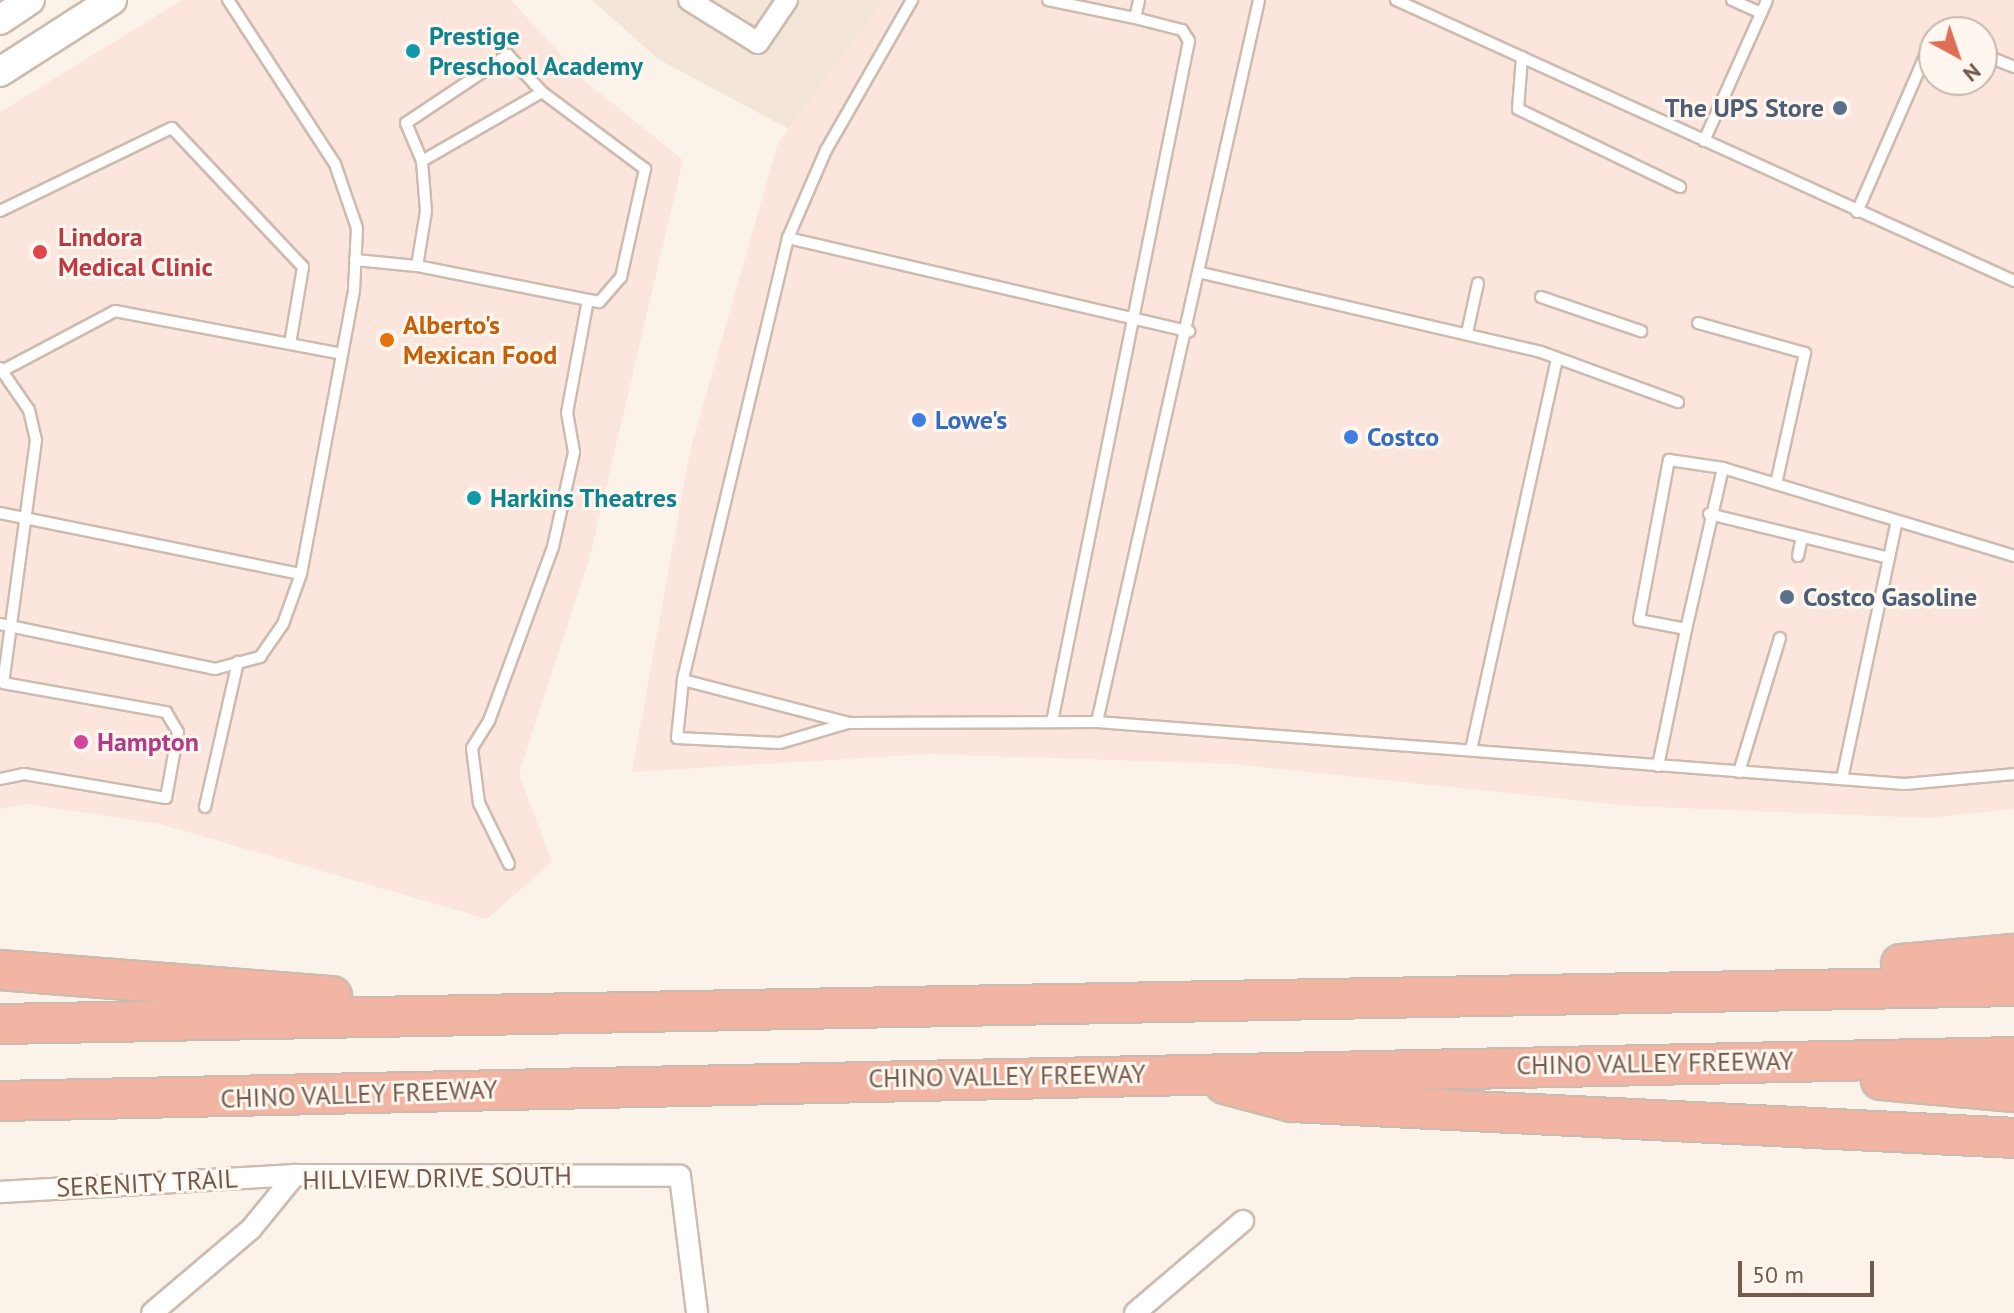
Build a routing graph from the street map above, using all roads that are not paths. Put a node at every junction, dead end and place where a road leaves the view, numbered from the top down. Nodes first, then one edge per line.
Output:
1 (30, 0) edge
2 (112, 0) edge
3 (228, 0) edge
4 (689, 0) edge
5 (787, 0) edge
6 (912, 0) edge
7 (1048, 0) edge
8 (1139, 0) edge
9 (1259, 0) edge
10 (1396, 0) edge
11 (1732, 0) edge
12 (1767, 0) edge
13 (1409, 3) edge
14 (1761, 13) junction
15 (1135, 18) junction
16 (0, 20) edge
17 (1522, 57) junction
18 (0, 72) edge
19 (1918, 73) edge
20 (542, 92) junction
21 (1704, 141) junction
22 (422, 161) junction
23 (1680, 187) dead end
24 (0, 211) edge
25 (1857, 212) junction
26 (788, 238) junction
27 (355, 260) junction
28 (417, 266) junction
29 (1202, 273) junction
30 (2014, 281) edge
31 (1478, 283) dead end
32 (1541, 297) dead end
33 (588, 300) junction
34 (1131, 317) junction
35 (1698, 323) dead end
36 (1189, 331) junction
37 (1641, 331) dead end
38 (1467, 333) junction
39 (290, 344) junction
40 (342, 354) junction
41 (1557, 358) junction
42 (1, 370) edge
43 (1678, 402) dead end
44 (1723, 468) junction
45 (1776, 484) junction
46 (0, 513) edge
47 (1709, 514) junction
48 (23, 519) junction
49 (1896, 524) junction
50 (1802, 537) junction
51 (1798, 556) dead end
52 (2014, 556) edge
53 (1889, 558) junction
54 (301, 574) junction
55 (3, 624) edge
56 (1686, 629) junction
57 (1780, 638) dead end
58 (238, 662) junction
59 (1, 667) edge
60 (683, 680) junction
61 (2, 683) edge
62 (1052, 722) junction
63 (1097, 722) junction
64 (849, 723) junction
65 (1471, 750) junction
66 (1658, 766) junction
67 (1739, 772) junction
68 (2014, 774) edge
69 (0, 779) edge
70 (1842, 779) junction
71 (205, 807) dead end
72 (509, 864) dead end
73 (2014, 954) edge
74 (0, 970) edge
75 (2014, 986) edge
76 (1684, 987) junction
77 (404, 1015) junction
78 (0, 1024) edge
79 (2014, 1057) edge
80 (1707, 1063) junction
81 (1180, 1071) junction
82 (2014, 1092) edge
83 (0, 1101) edge
84 (2014, 1138) edge
85 (295, 1175) junction
86 (0, 1192) edge
87 (1243, 1221) dead end
88 (152, 1313) edge
89 (697, 1313) edge
90 (1135, 1313) edge

1 - 16 main road
2 - 18 main road
3 - 27 lane
4 - 5 street
6 - 26 lane
7 - 15 lane
8 - 15 lane
9 - 29 lane
10 - 13 lane
11 - 14 lane
12 - 14 lane
13 - 17 lane
14 - 21 lane
15 - 34 lane
17 - 21 lane
17 - 23 lane
19 - 25 lane
20 - 22 lane
20 - 22 lane
20 - 33 lane
21 - 25 lane
22 - 28 lane
24 - 39 lane
25 - 30 lane
26 - 34 lane
26 - 60 lane
27 - 28 lane
27 - 40 lane
28 - 33 lane
29 - 36 lane
29 - 38 lane
31 - 38 lane
32 - 37 lane
33 - 72 lane
34 - 36 lane
34 - 62 lane
35 - 45 lane
36 - 63 lane
38 - 41 lane
39 - 40 lane
39 - 42 lane
40 - 54 lane
41 - 43 lane
41 - 65 lane
42 - 48 lane
44 - 45 lane
44 - 47 lane
44 - 56 lane
45 - 49 lane
46 - 48 lane
47 - 50 lane
47 - 56 lane
48 - 54 lane
48 - 55 lane
49 - 52 lane
49 - 53 lane
50 - 51 lane
50 - 53 lane
53 - 70 lane
54 - 58 lane
55 - 58 lane
55 - 59 lane
56 - 66 lane
57 - 67 lane
58 - 71 lane
59 - 61 lane
60 - 64 lane
60 - 64 lane
61 - 69 lane
62 - 63 lane
62 - 64 lane
63 - 65 lane
65 - 66 lane
66 - 67 lane
67 - 70 lane
68 - 70 lane
73 - 76 highway
74 - 77 highway
75 - 76 highway
76 - 77 highway
77 - 78 highway
79 - 80 highway, CHINO VALLEY FREEWAY
80 - 81 highway, CHINO VALLEY FREEWAY
80 - 82 highway
81 - 83 highway, CHINO VALLEY FREEWAY
81 - 84 highway
85 - 86 street, SERENITY TRAIL
85 - 88 street, HILLVIEW DRIVE SOUTH
85 - 89 street, HILLVIEW DRIVE SOUTH
87 - 90 street

